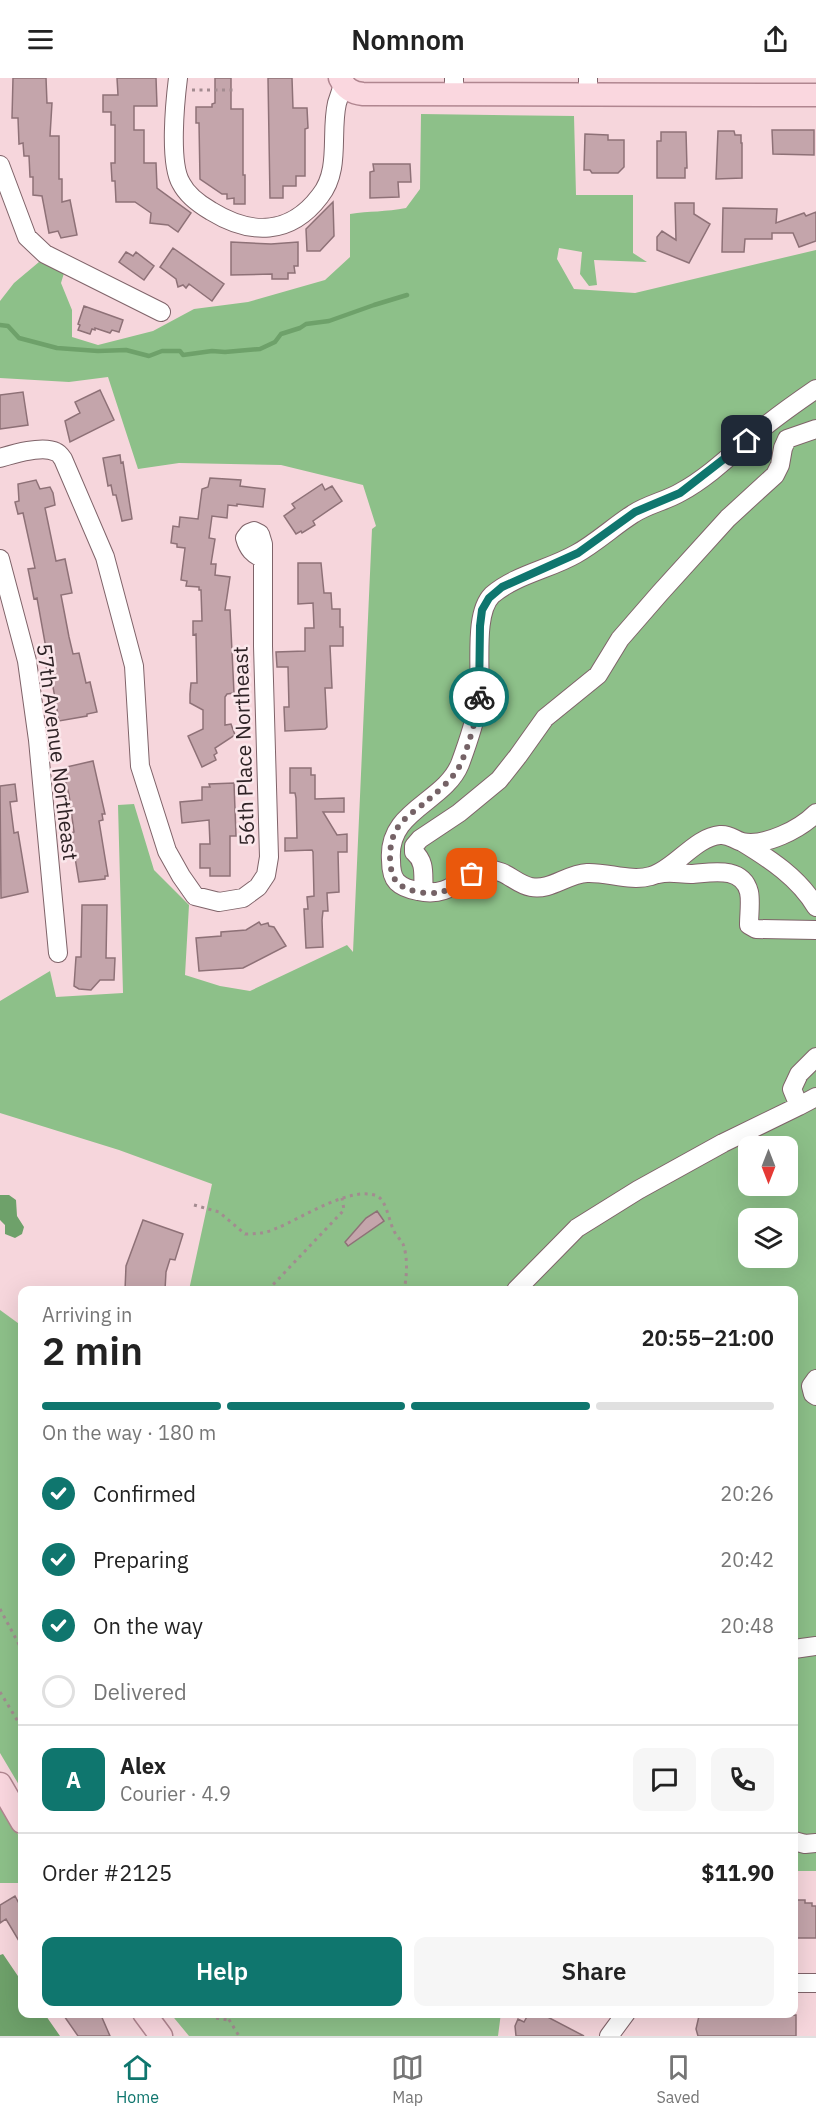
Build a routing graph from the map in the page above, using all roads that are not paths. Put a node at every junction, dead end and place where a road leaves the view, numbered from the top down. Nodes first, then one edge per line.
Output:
1 (342, 82) edge
2 (181, 84) edge
3 (454, 86) edge
4 (588, 86) edge
5 (793, 86) edge
6 (816, 95) edge
7 (0, 165) edge
8 (161, 312) dead end
9 (816, 389) edge
10 (816, 429) edge
11 (0, 458) edge
12 (0, 559) edge
13 (263, 559) dead end
14 (816, 813) edge
15 (742, 842) junction
16 (652, 876) junction
17 (424, 892) junction
18 (816, 907) edge
19 (816, 930) edge
20 (58, 953) dead end
21 (816, 1057) edge
22 (816, 1097) edge
23 (799, 1106) junction
24 (520, 1286) edge
25 (816, 1379) edge
26 (816, 1396) edge
27 (816, 1646) edge
28 (798, 1648) edge
29 (0, 1785) edge
30 (18, 1815) edge
31 (798, 1842) edge
32 (816, 1844) edge
33 (798, 1983) edge
34 (816, 1983) edge
35 (148, 2018) edge
36 (622, 2018) edge
37 (161, 2036) edge
38 (609, 2036) edge

1 - 2 street
1 - 3 main road
3 - 4 main road
4 - 5 main road
5 - 6 main road
7 - 8 street
9 - 17 street
10 - 17 street
11 - 13 street, 56th Place Northeast
12 - 20 street, 57th Avenue Northeast
14 - 15 street
15 - 16 street
15 - 18 street
16 - 17 street
16 - 19 street
21 - 23 street
22 - 23 street
23 - 24 street
25 - 26 street
27 - 28 street
29 - 30 main road
31 - 32 street
33 - 34 street
35 - 37 main road
36 - 38 street

